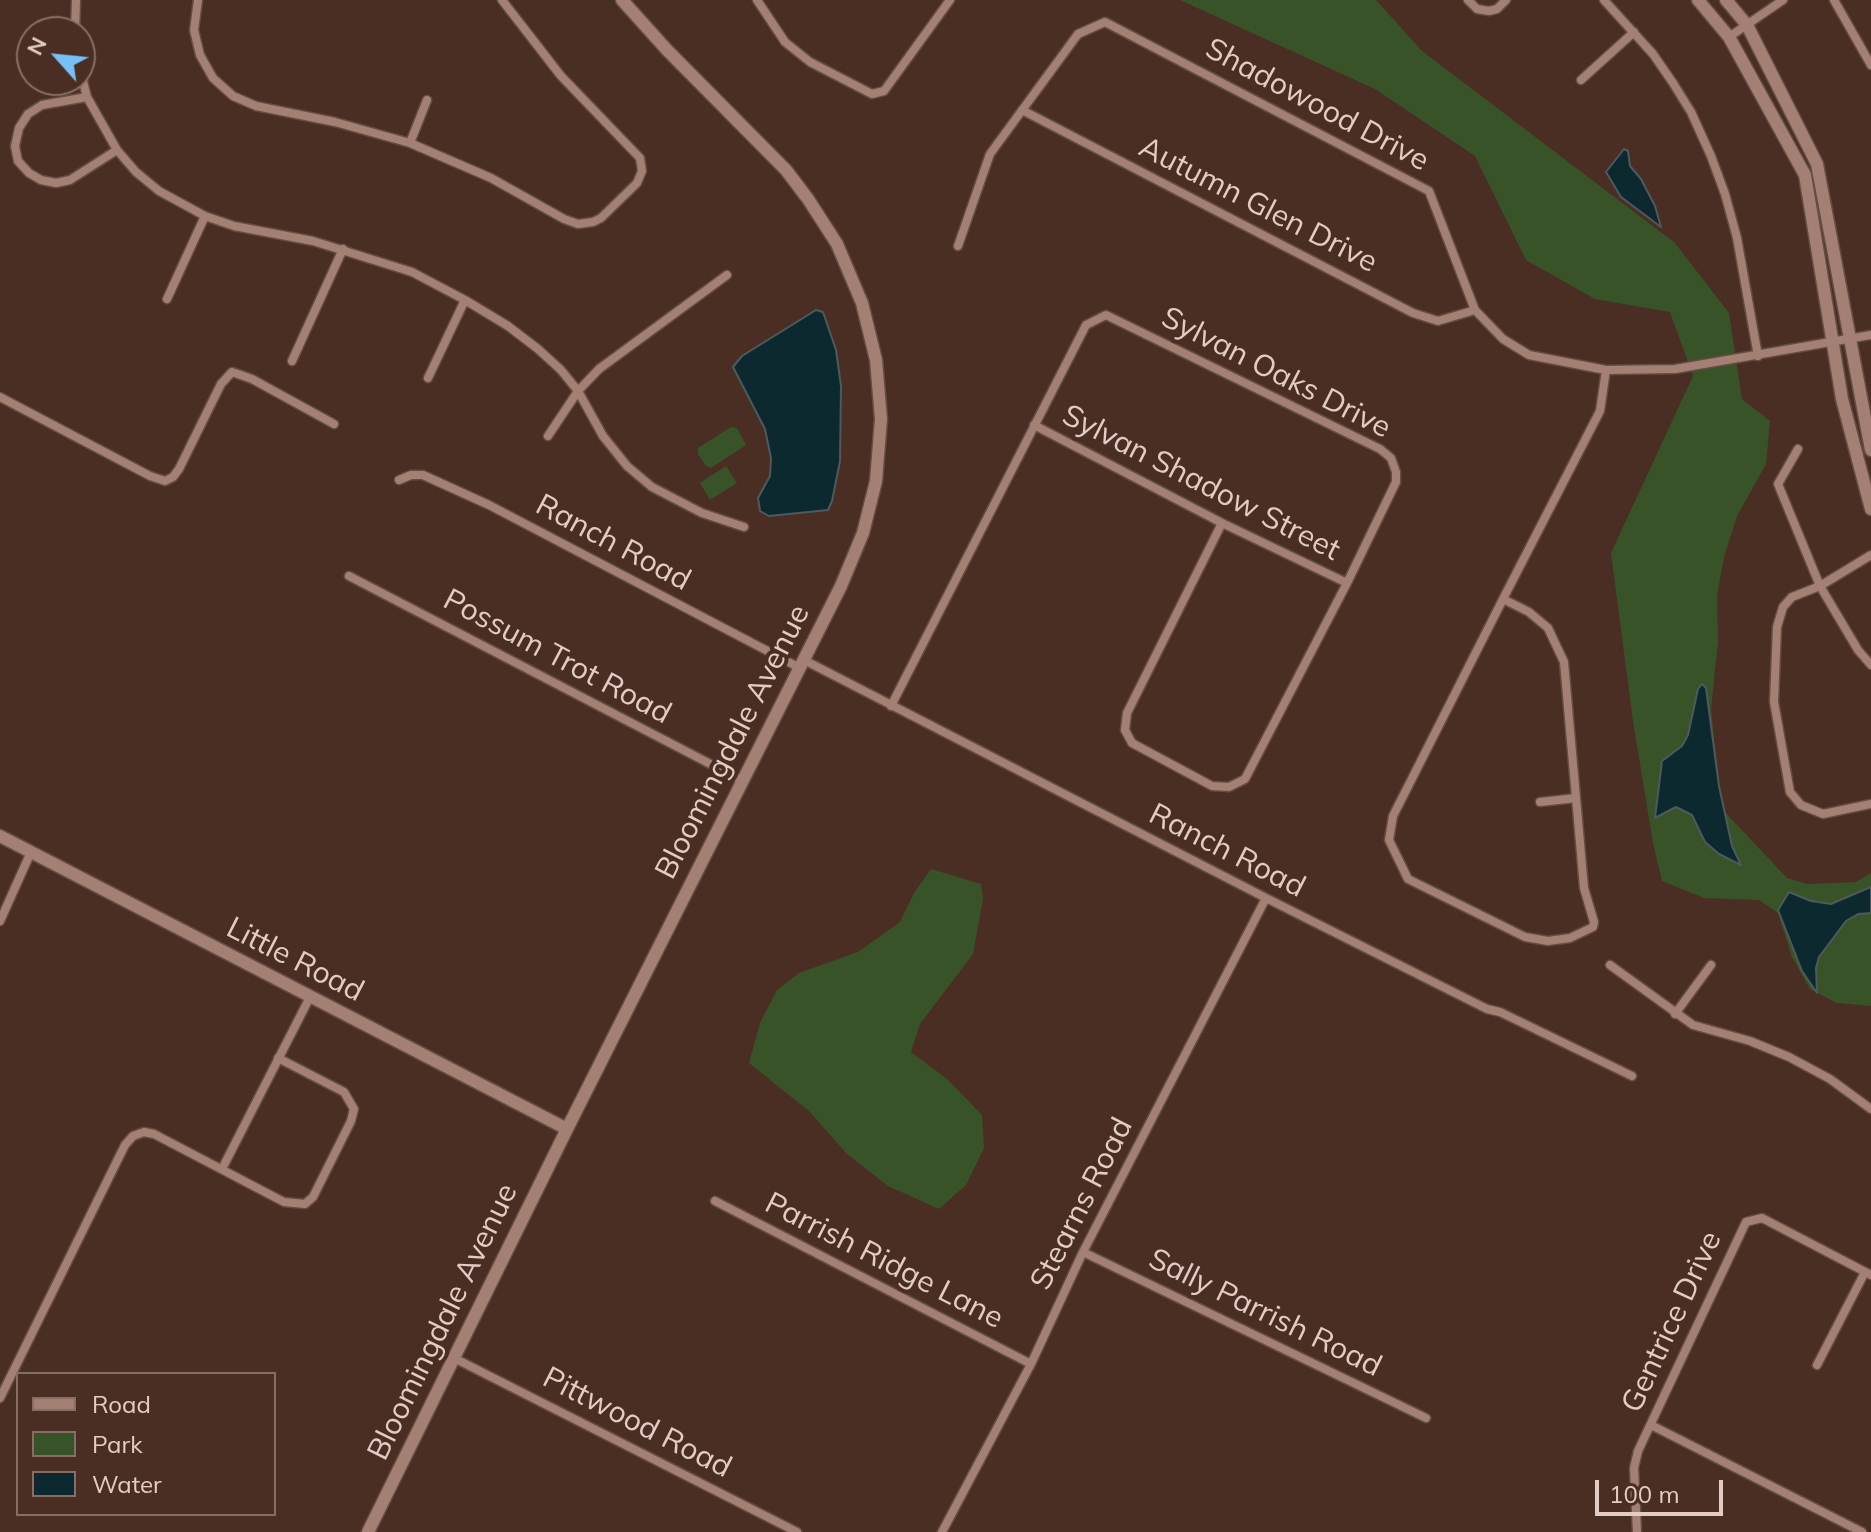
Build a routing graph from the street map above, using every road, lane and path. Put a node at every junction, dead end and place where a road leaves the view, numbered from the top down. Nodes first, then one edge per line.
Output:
1 (198, 0) edge
2 (502, 0) edge
3 (622, 0) edge
4 (757, 0) edge
5 (949, 0) edge
6 (1468, 0) edge
7 (1506, 0) edge
8 (1604, 0) edge
9 (1698, 0) edge
10 (1726, 0) edge
11 (1783, 0) edge
12 (1834, 0) edge
13 (1747, 25) junction
14 (1634, 32) junction
15 (1729, 37) junction
16 (1871, 65) edge
17 (1581, 80) dead end
18 (87, 97) joint
19 (427, 100) dead end
20 (1022, 110) junction
21 (410, 143) junction
22 (117, 150) junction
23 (205, 216) junction
24 (958, 246) dead end
25 (343, 249) junction
26 (727, 275) dead end
27 (167, 299) dead end
28 (465, 300) junction
29 (1475, 310) junction
30 (1871, 335) edge
31 (1851, 339) junction
32 (1834, 342) junction
33 (1758, 356) junction
34 (292, 361) dead end
35 (1606, 370) junction
36 (428, 378) dead end
37 (578, 391) junction
38 (0, 397) edge
39 (334, 424) dead end
40 (1034, 425) junction
41 (548, 436) dead end
42 (1798, 449) dead end
43 (1871, 450) edge
44 (399, 480) dead end
45 (1871, 509) edge
46 (1222, 523) junction
47 (744, 527) dead end
48 (1871, 555) edge
49 (349, 576) dead end
50 (1347, 583) junction
51 (1820, 586) junction
52 (1503, 599) junction
53 (802, 664) junction
54 (1871, 665) edge
55 (891, 706) junction
56 (743, 781) junction
57 (1576, 798) junction
58 (1540, 802) dead end
59 (1871, 804) edge
60 (0, 836) edge
61 (31, 852) junction
62 (1266, 898) junction
63 (0, 921) edge
64 (1610, 965) dead end
65 (1711, 965) dead end
66 (310, 997) junction
67 (1675, 1014) junction
68 (278, 1058) junction
69 (1632, 1076) dead end
70 (1871, 1109) edge
71 (567, 1129) junction
72 (222, 1169) junction
73 (715, 1201) dead end
74 (1083, 1252) junction
75 (1868, 1273) edge
76 (454, 1358) junction
77 (1031, 1364) junction
78 (1817, 1365) dead end
79 (0, 1398) edge
80 (1426, 1418) dead end
81 (1651, 1425) junction
82 (368, 1532) edge
83 (797, 1532) edge
84 (942, 1532) edge
85 (1637, 1532) edge
86 (1862, 1532) edge

1 - 21 street
2 - 21 street
3 - 53 street, Bloomingdale Avenue
4 - 5 street
6 - 7 street
8 - 14 street
9 - 15 street
10 - 13 street
11 - 13 street
12 - 16 street
13 - 15 street
13 - 31 street
14 - 17 street
14 - 33 street
15 - 32 street
18 - 22 street
18 - 22 street
19 - 21 street
20 - 24 street, Shadowood Drive
20 - 29 street, Autumn Glen Drive
20 - 29 street, Shadowood Drive
22 - 23 street
23 - 25 street
23 - 27 street
25 - 28 street
25 - 34 street
26 - 37 street
28 - 36 street
28 - 37 street
29 - 35 street, Shadowood Drive
30 - 31 street, Shadowood Drive
31 - 32 street, Shadowood Drive
31 - 43 street
32 - 33 street, Shadowood Drive
32 - 45 street
33 - 35 street, Shadowood Drive
35 - 52 street
37 - 41 street
37 - 47 street
38 - 39 street
40 - 46 street, Sylvan Shadow Street
40 - 50 street, Sylvan Oaks Drive
40 - 55 street, Sylvan Oaks Drive
42 - 51 street
44 - 53 street, Ranch Road
46 - 50 street, Sylvan Shadow Street
46 - 50 street, Sylvan Oaks Drive
48 - 51 street
49 - 56 street, Possum Trot Road
51 - 54 street
51 - 59 street
52 - 57 street
52 - 57 street
53 - 55 street, Ranch Road
53 - 56 street, Bloomingdale Avenue
55 - 62 street, Ranch Road
56 - 71 street, Bloomingdale Avenue
57 - 58 street
60 - 61 street, Little Road
61 - 63 street
61 - 66 street, Little Road
62 - 69 street, Ranch Road
62 - 74 street, Stearns Road
64 - 67 street
65 - 67 street
66 - 68 street
66 - 71 street, Little Road
67 - 70 street
68 - 72 street
68 - 72 street
71 - 76 street, Bloomingdale Avenue
72 - 79 street
73 - 77 street, Parrish Ridge Lane
74 - 77 street, Stearns Road
74 - 80 street, Sally Parrish Road
75 - 78 street
75 - 81 street, Gentrice Drive
76 - 82 street, Bloomingdale Avenue
76 - 83 street, Pittwood Road
77 - 84 street, Stearns Road
81 - 85 street, Gentrice Drive
81 - 86 street

